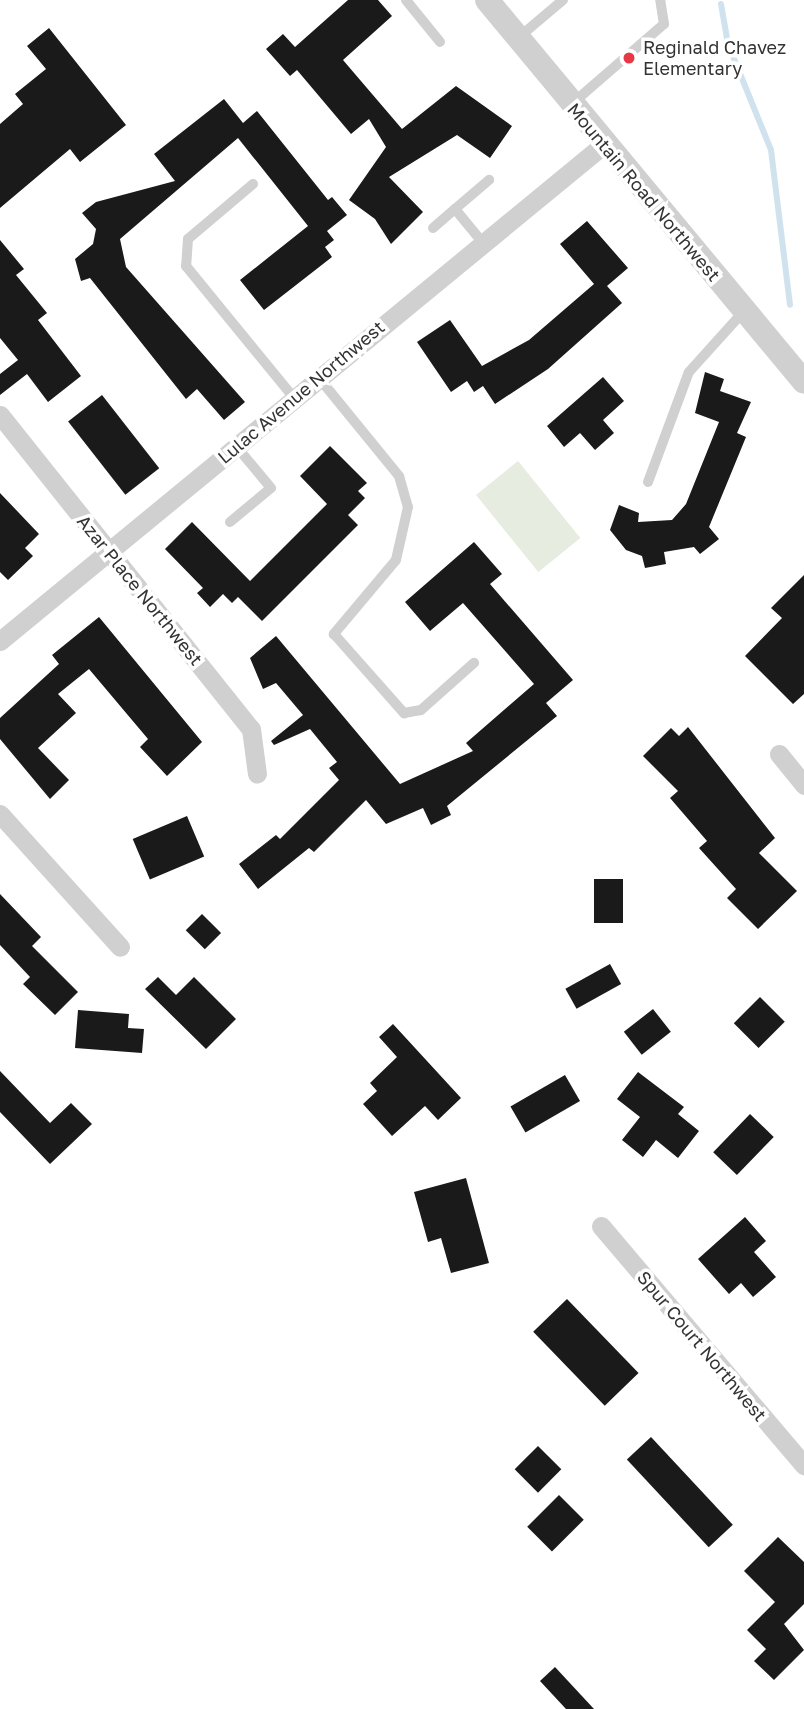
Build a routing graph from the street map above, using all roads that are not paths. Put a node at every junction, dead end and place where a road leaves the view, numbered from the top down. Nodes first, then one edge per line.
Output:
1 (407, 0) edge
2 (487, 0) edge
3 (563, 0) edge
4 (660, 0) edge
5 (518, 38) junction
6 (440, 42) dead end
7 (571, 104) junction
8 (603, 145) junction
9 (489, 180) dead end
10 (253, 184) dead end
11 (455, 209) junction
12 (433, 228) dead end
13 (483, 243) junction
14 (743, 312) junction
15 (318, 377) junction
16 (804, 382) edge
17 (293, 398) junction
18 (0, 415) edge
19 (236, 446) junction
20 (649, 482) dead end
21 (230, 522) dead end
22 (108, 550) junction
23 (0, 641) edge
24 (474, 663) dead end
25 (779, 754) dead end
26 (257, 774) dead end
27 (801, 775) edge
28 (0, 814) edge
29 (120, 947) dead end
30 (601, 1226) dead end
31 (804, 1465) edge

1 - 6 lane
2 - 5 street, Mountain Road Northwest
3 - 5 lane
4 - 7 lane
5 - 7 street, Mountain Road Northwest
7 - 8 street, Mountain Road Northwest
8 - 13 street, Lulac Avenue Northwest
8 - 14 street, Mountain Road Northwest
9 - 11 lane
10 - 17 lane
11 - 12 lane
11 - 13 lane
13 - 15 street, Lulac Avenue Northwest
14 - 16 street, Mountain Road Northwest
14 - 20 lane
15 - 17 street, Lulac Avenue Northwest
15 - 24 lane
17 - 19 street, Lulac Avenue Northwest
18 - 22 street, Azar Place Northwest
19 - 21 lane
19 - 22 street, Lulac Avenue Northwest
22 - 23 street, Lulac Avenue Northwest
22 - 26 street, Azar Place Northwest
25 - 27 street
28 - 29 street
30 - 31 street, Spur Court Northwest

